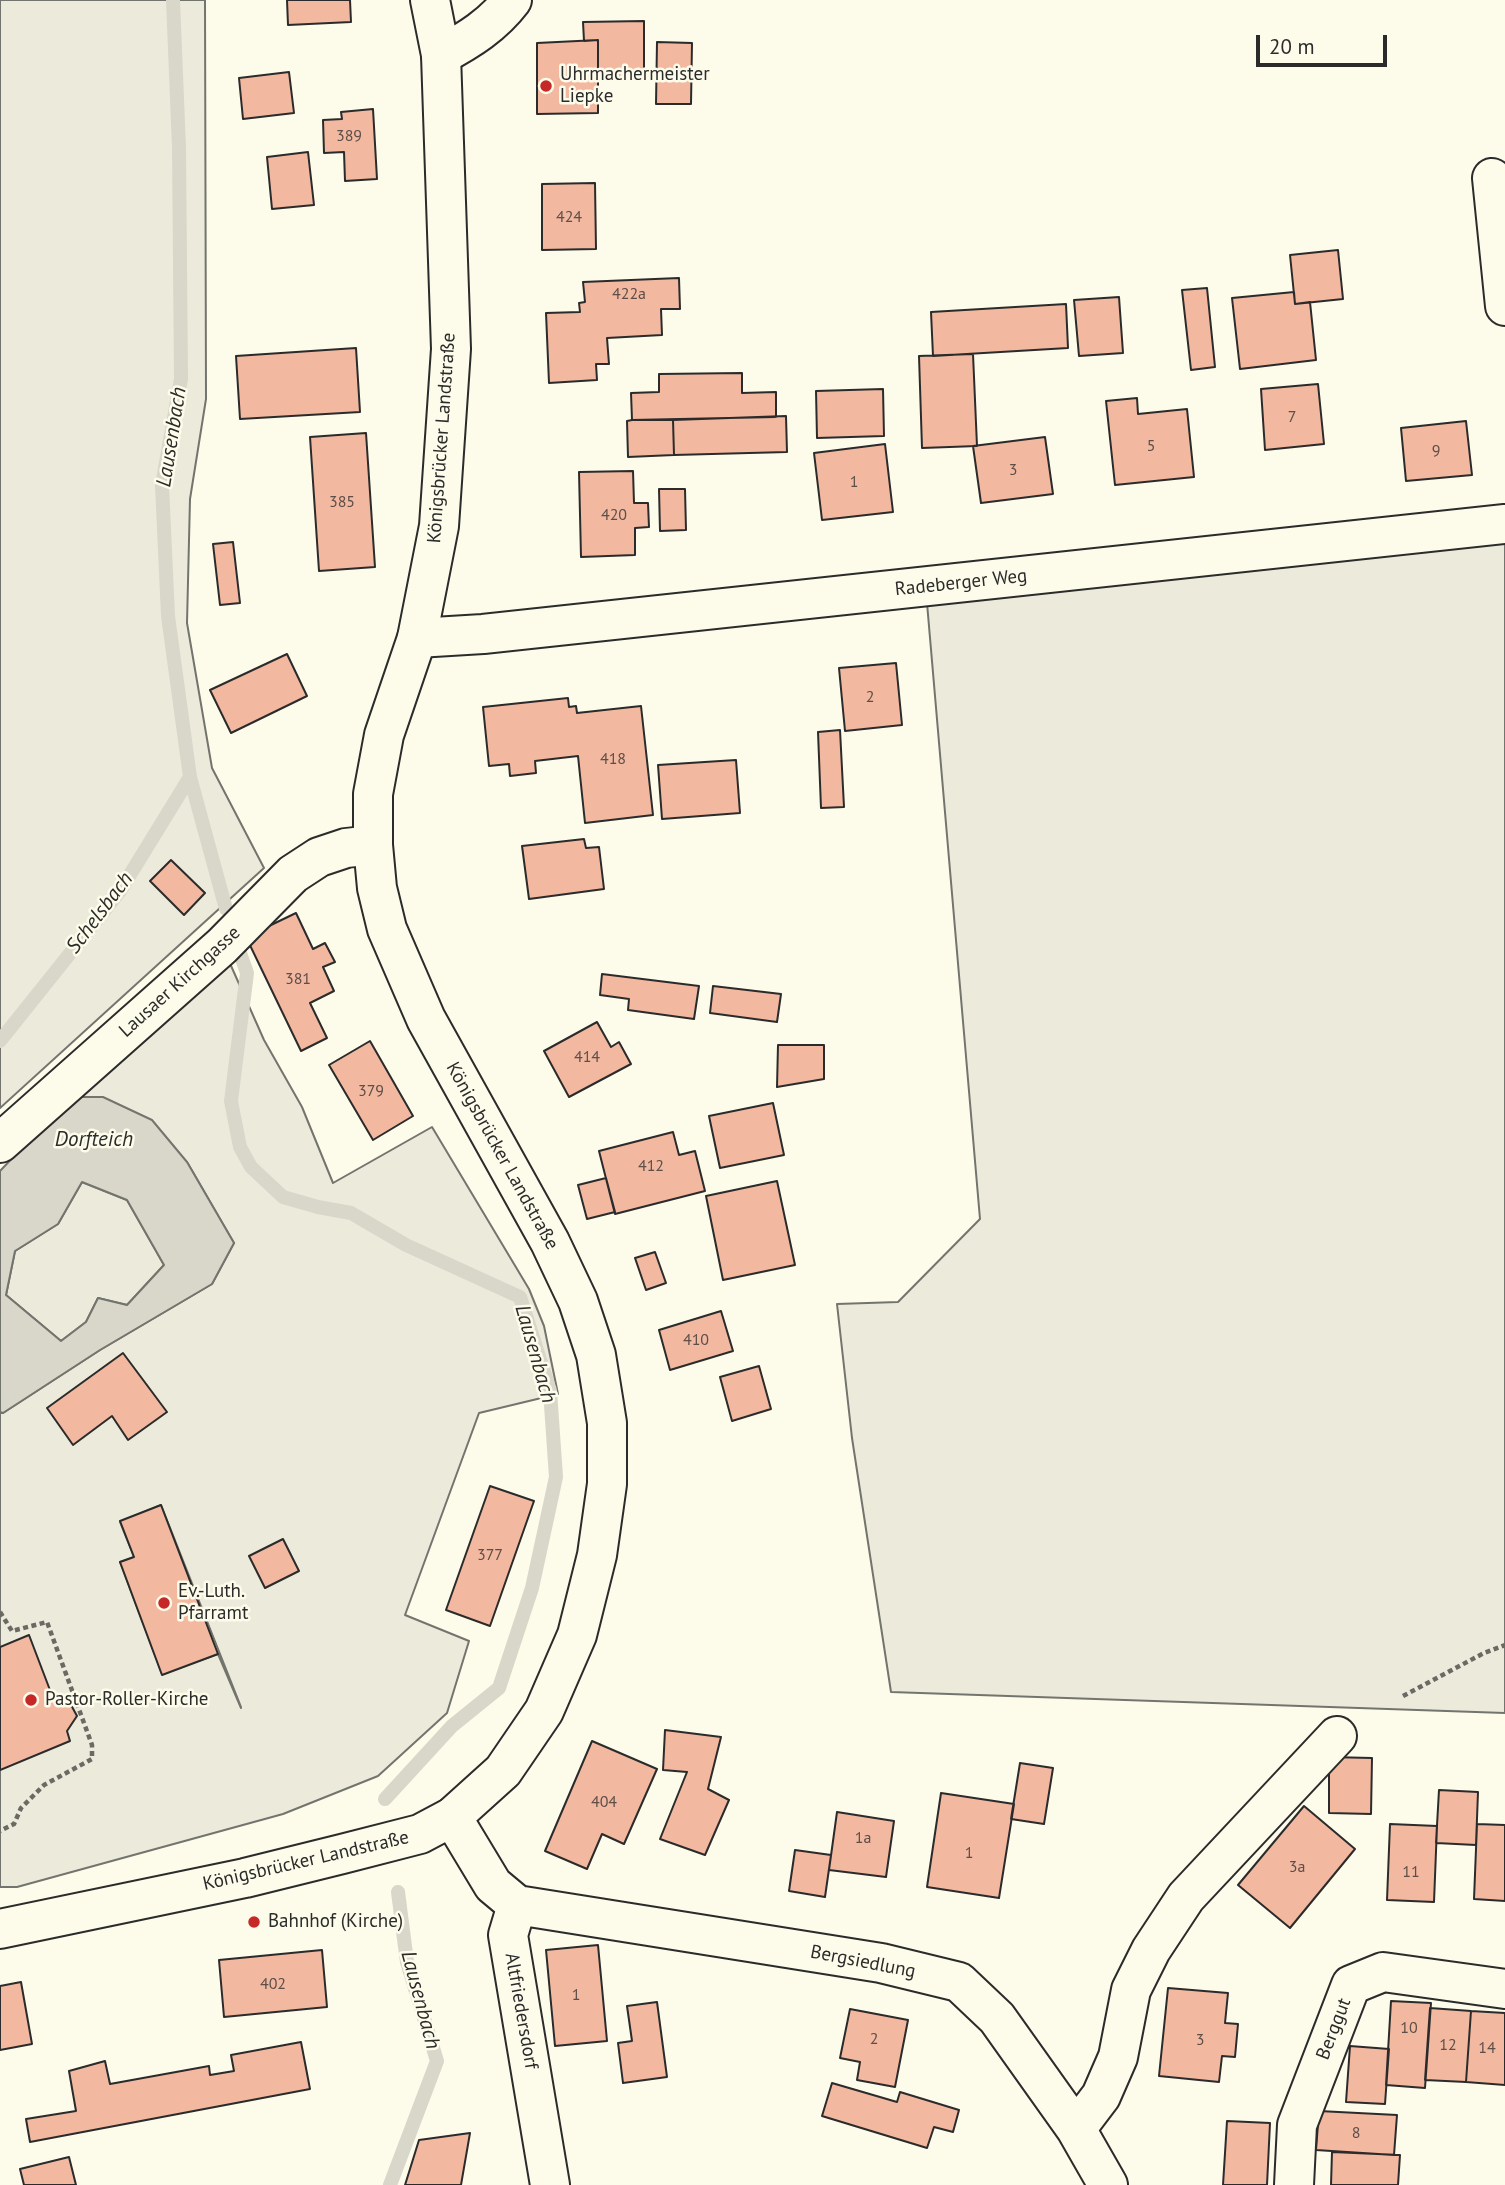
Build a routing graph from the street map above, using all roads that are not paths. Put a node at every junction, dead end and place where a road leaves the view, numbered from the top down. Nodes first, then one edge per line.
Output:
1 (430, 0) edge
2 (512, 0) edge
3 (442, 55) junction
4 (1492, 178) dead end
5 (1505, 306) edge
6 (1505, 524) edge
7 (417, 638) junction
8 (373, 845) junction
9 (0, 1143) edge
10 (1337, 1737) dead end
11 (452, 1817) junction
12 (517, 1905) junction
13 (0, 1929) edge
14 (1505, 1989) edge
15 (1076, 2129) junction
16 (550, 2185) edge
17 (1108, 2185) edge
18 (1294, 2185) edge

1 - 3 street, Königsbrücker Landstraße
2 - 3 street
3 - 7 street, Königsbrücker Landstraße
4 - 5 street
6 - 7 street, Radeberger Weg
7 - 8 street, Königsbrücker Landstraße
8 - 9 street, Lausaer Kirchgasse
8 - 11 street, Königsbrücker Landstraße
10 - 15 street
11 - 12 street
11 - 13 street, Königsbrücker Landstraße
12 - 15 street, Bergsiedlung
12 - 16 street, Altfriedersdorf
14 - 18 street, Berggut
15 - 17 street, Bergsiedlung

